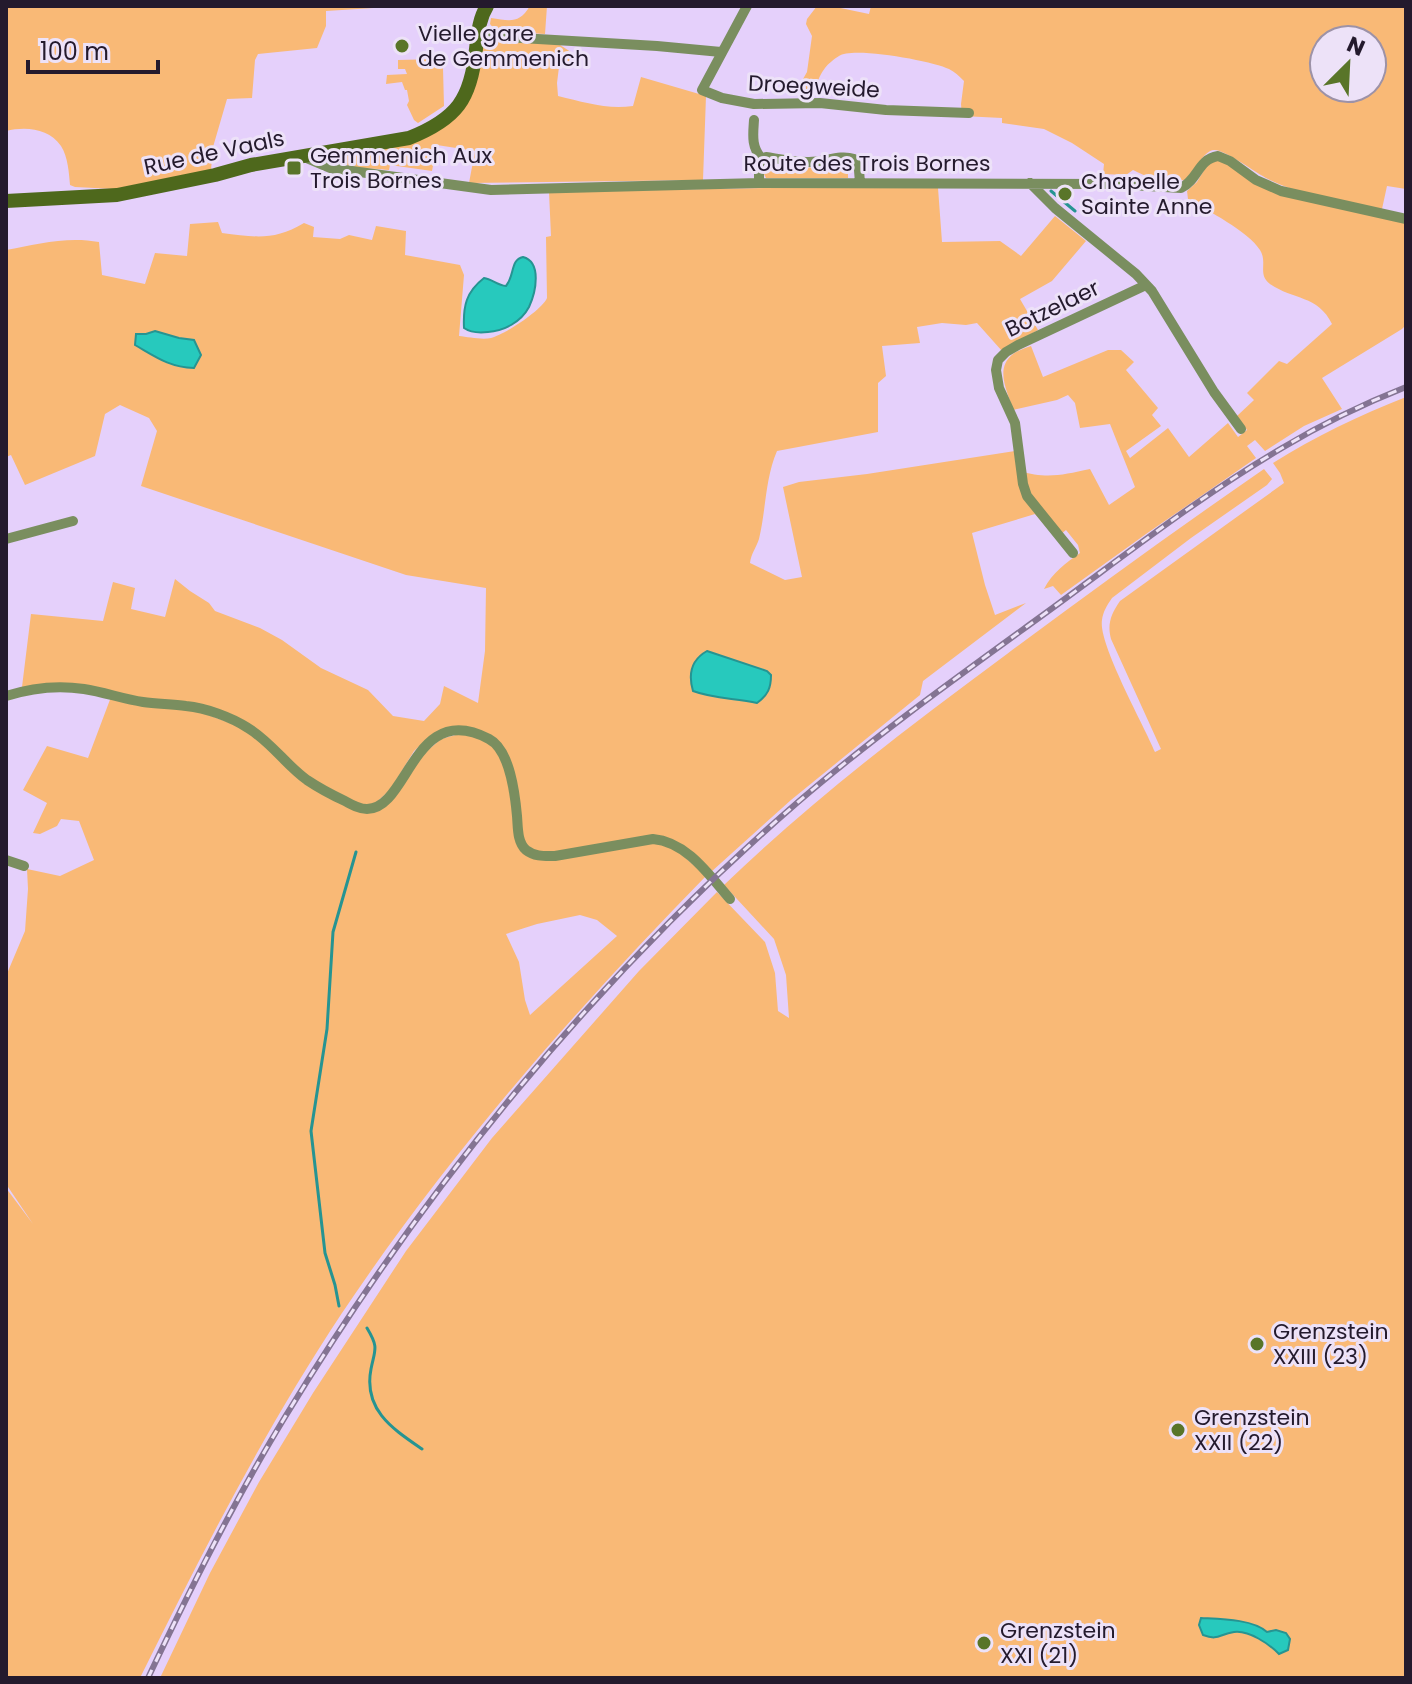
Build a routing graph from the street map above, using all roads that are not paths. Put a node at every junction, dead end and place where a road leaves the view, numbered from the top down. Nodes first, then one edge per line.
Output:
1 (487, 6) edge
2 (747, 6) edge
3 (478, 32) junction
4 (721, 52) junction
5 (969, 113) dead end
6 (754, 120) dead end
7 (303, 156) junction
8 (762, 159) junction
9 (759, 183) junction
10 (860, 183) junction
11 (1030, 183) junction
12 (6, 201) edge
13 (1406, 219) edge
14 (1146, 285) junction
15 (1241, 429) dead end
16 (73, 521) dead end
17 (6, 539) edge
18 (1073, 553) dead end
19 (6, 696) edge
20 (6, 860) edge
21 (24, 866) dead end
22 (730, 899) dead end

1 - 3 main road, Rue de Vaals
2 - 4 street, Droegweide
3 - 4 street
3 - 7 main road, Rue de Vaals
4 - 5 street, Droegweide
6 - 8 street
7 - 9 street, Route des Trois Bornes
7 - 12 main road, Rue de Vaals
8 - 9 street
8 - 10 street
9 - 10 street, Route des Trois Bornes
10 - 11 street, Route des Trois Bornes
11 - 13 street, Route des Trois Bornes
11 - 14 street, Botzelaer
14 - 15 street, Botzelaer
14 - 18 street, Botzelaer
16 - 17 street
19 - 22 street
20 - 21 street

